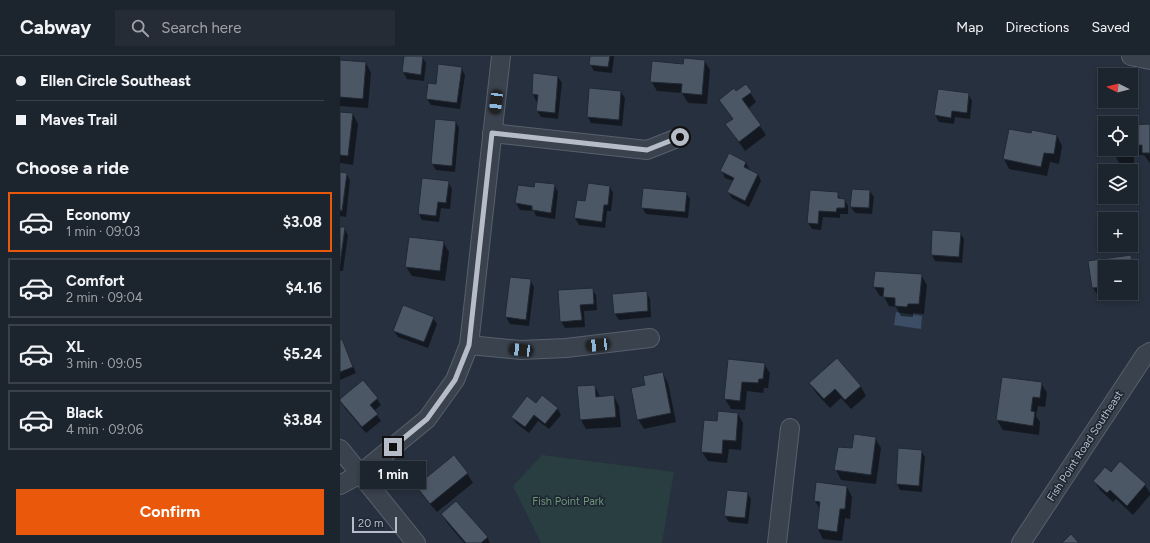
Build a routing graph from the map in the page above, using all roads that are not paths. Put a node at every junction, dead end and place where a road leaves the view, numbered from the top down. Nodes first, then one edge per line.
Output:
1 (501, 56) edge
2 (1131, 56) edge
3 (1150, 60) edge
4 (492, 133) junction
5 (680, 137) dead end
6 (650, 338) dead end
7 (469, 345) junction
8 (1150, 352) edge
9 (790, 428) dead end
10 (340, 449) edge
11 (360, 474) junction
12 (340, 484) edge
13 (416, 543) edge
14 (777, 543) edge
15 (1021, 543) edge

1 - 4 street
2 - 3 street
4 - 5 street
4 - 7 street
6 - 7 street
7 - 11 street
8 - 15 street, Fish Point Road Southeast
9 - 14 street
10 - 11 street
11 - 12 street
11 - 13 street

